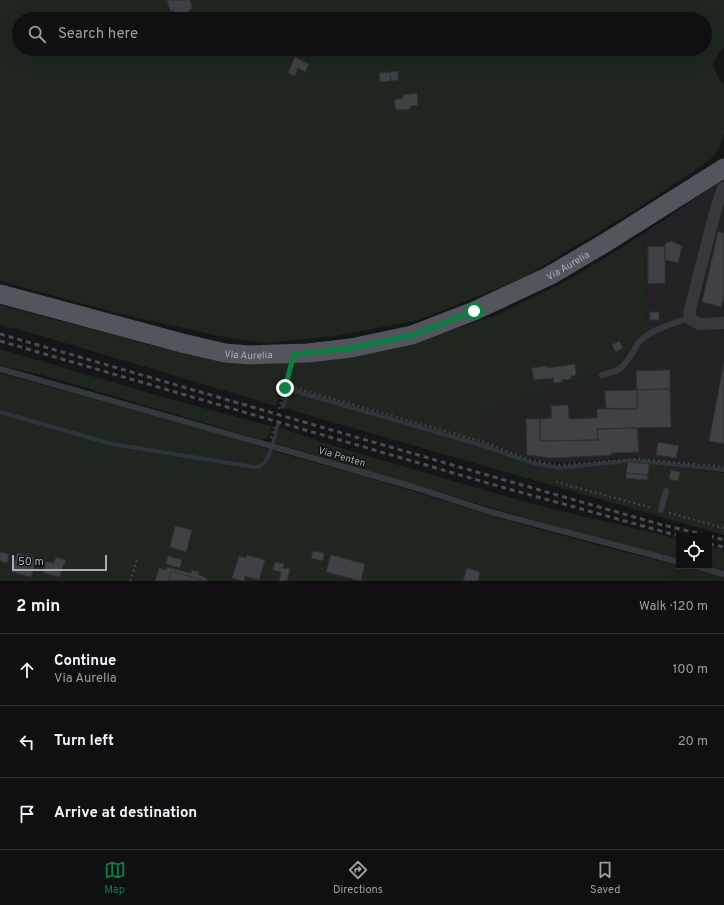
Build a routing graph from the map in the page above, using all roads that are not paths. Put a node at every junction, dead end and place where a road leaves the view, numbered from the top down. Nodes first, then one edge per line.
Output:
1 (724, 168) edge
2 (701, 183) junction
3 (724, 188) edge
4 (0, 294) edge
5 (689, 318) junction
6 (724, 323) edge
7 (0, 369) edge
8 (602, 375) dead end
9 (666, 491) dead end
10 (661, 510) road end
11 (676, 561) edge
12 (706, 569) edge
13 (724, 574) edge

1 - 2 main road, Via Aurelia
2 - 3 street
2 - 4 main road, Via Aurelia
3 - 5 street
5 - 6 street
5 - 8 lane
7 - 11 lane, Via Penten
9 - 10 lane
12 - 13 lane

